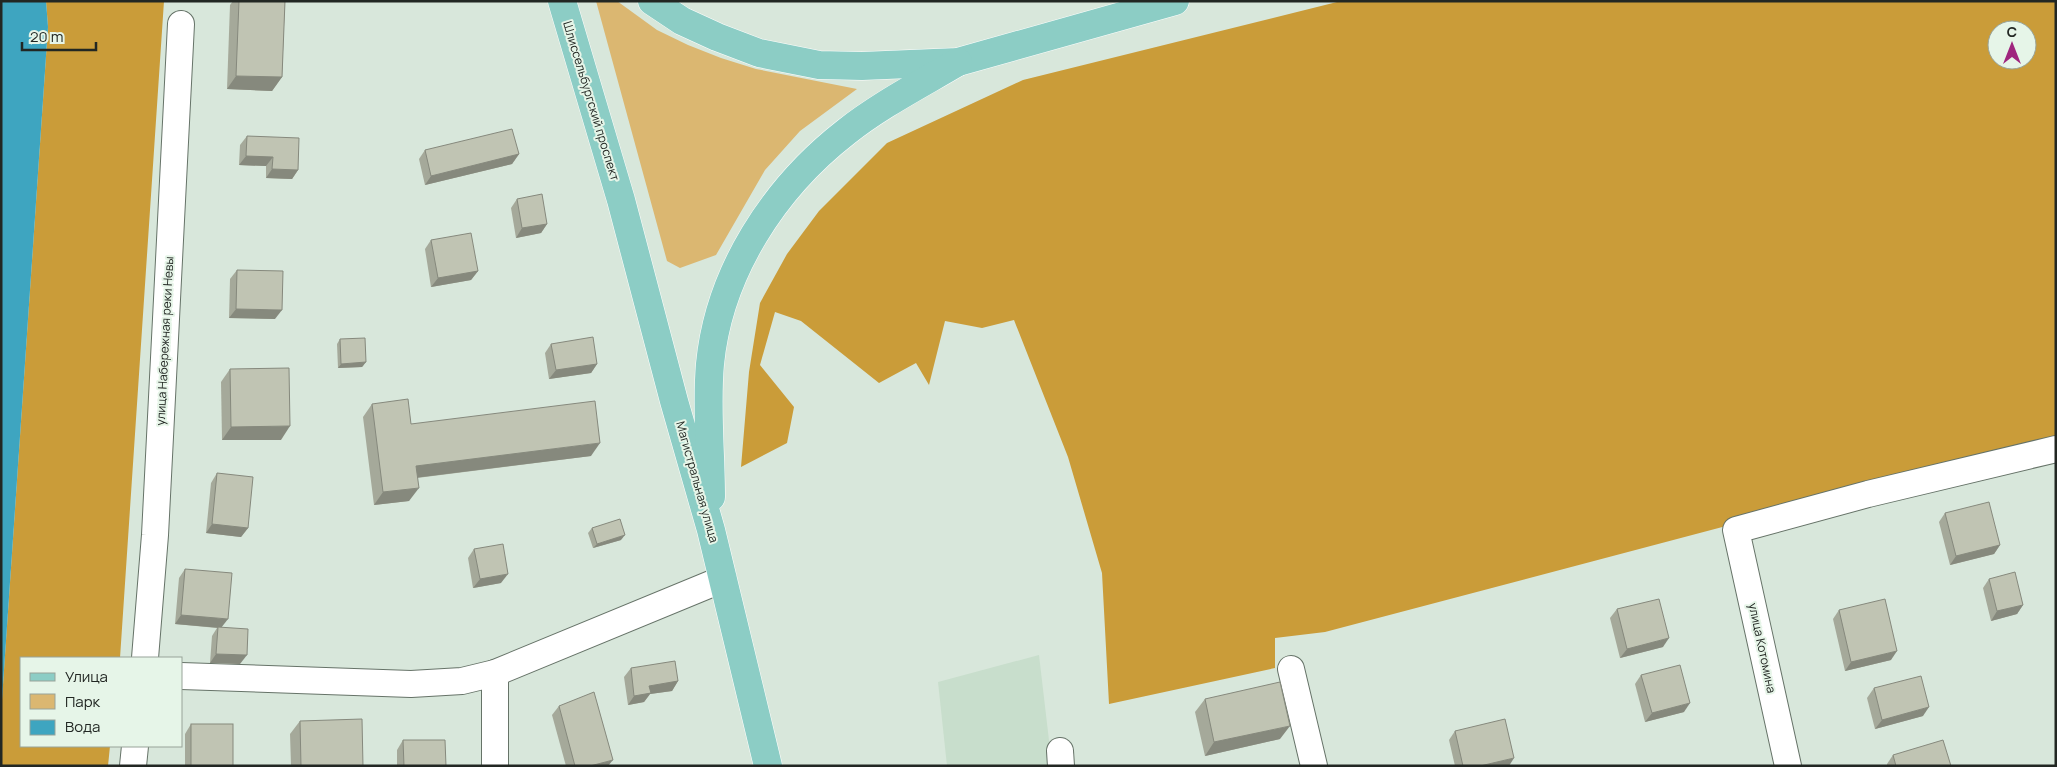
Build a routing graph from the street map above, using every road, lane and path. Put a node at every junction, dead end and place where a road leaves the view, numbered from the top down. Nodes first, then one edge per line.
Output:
1 (562, 1) edge
2 (652, 1) edge
3 (1175, 1) edge
4 (181, 24) dead end
5 (958, 62) junction
6 (621, 200) joint
7 (2056, 450) edge
8 (711, 530) junction
9 (723, 579) junction
10 (145, 657) edge
11 (1291, 669) dead end
12 (494, 673) junction
13 (182, 676) edge
14 (135, 747) edge
15 (132, 766) edge
16 (495, 766) edge
17 (768, 766) edge
18 (1314, 766) edge
19 (1788, 766) edge

1 - 6 main road, Шлиссельбургский проспект
2 - 5 main road
3 - 5 main road
4 - 10 street, улица Набережная реки Невы
5 - 8 main road
6 - 8 main road, Магистральная улица
7 - 19 street, улица Котомина
8 - 9 main road, Магистральная улица
9 - 12 street
9 - 17 main road, Магистральная улица
11 - 18 street
12 - 13 street
12 - 16 street
14 - 15 street

